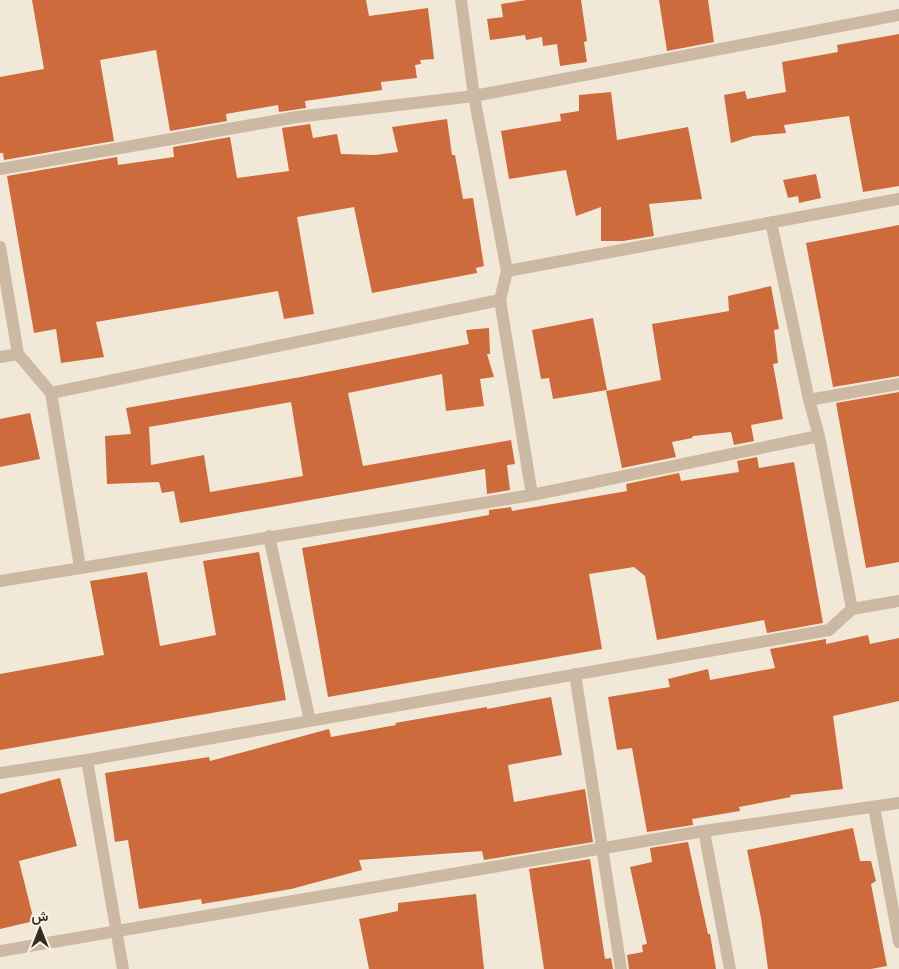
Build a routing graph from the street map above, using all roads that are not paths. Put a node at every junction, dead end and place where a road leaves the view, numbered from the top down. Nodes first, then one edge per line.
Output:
1 (461, 0) edge
2 (899, 15) edge
3 (474, 96) junction
4 (0, 169) edge
5 (899, 200) edge
6 (771, 222) junction
7 (0, 247) edge
8 (508, 271) junction
9 (500, 300) junction
10 (18, 354) junction
11 (0, 357) edge
12 (899, 384) edge
13 (51, 393) junction
14 (809, 400) junction
15 (819, 436) junction
16 (532, 495) junction
17 (269, 536) junction
18 (80, 568) junction
19 (0, 581) edge
20 (899, 601) edge
21 (852, 609) junction
22 (575, 674) junction
23 (310, 721) junction
24 (87, 760) junction
25 (0, 773) edge
26 (899, 802) edge
27 (874, 807) junction
28 (704, 831) junction
29 (602, 849) junction
30 (116, 931) junction
31 (899, 942) edge
32 (0, 951) edge
33 (123, 969) edge
34 (621, 969) edge
35 (730, 969) edge

1 - 3 street
2 - 3 street
3 - 4 street
3 - 8 street
5 - 6 street
6 - 8 street
6 - 14 street
7 - 10 street
8 - 9 street
9 - 13 street
9 - 16 street
10 - 11 street
10 - 13 street
12 - 14 street
13 - 18 street
14 - 15 street
15 - 16 street
15 - 21 street
16 - 17 street
17 - 18 street
17 - 23 street
18 - 19 street
20 - 21 street
21 - 22 street
22 - 23 street
22 - 29 street
23 - 24 street
24 - 25 street
24 - 30 street
26 - 27 street
27 - 28 street
27 - 31 street
28 - 29 street
28 - 35 street
29 - 30 street
29 - 34 street
30 - 32 street
30 - 33 street

